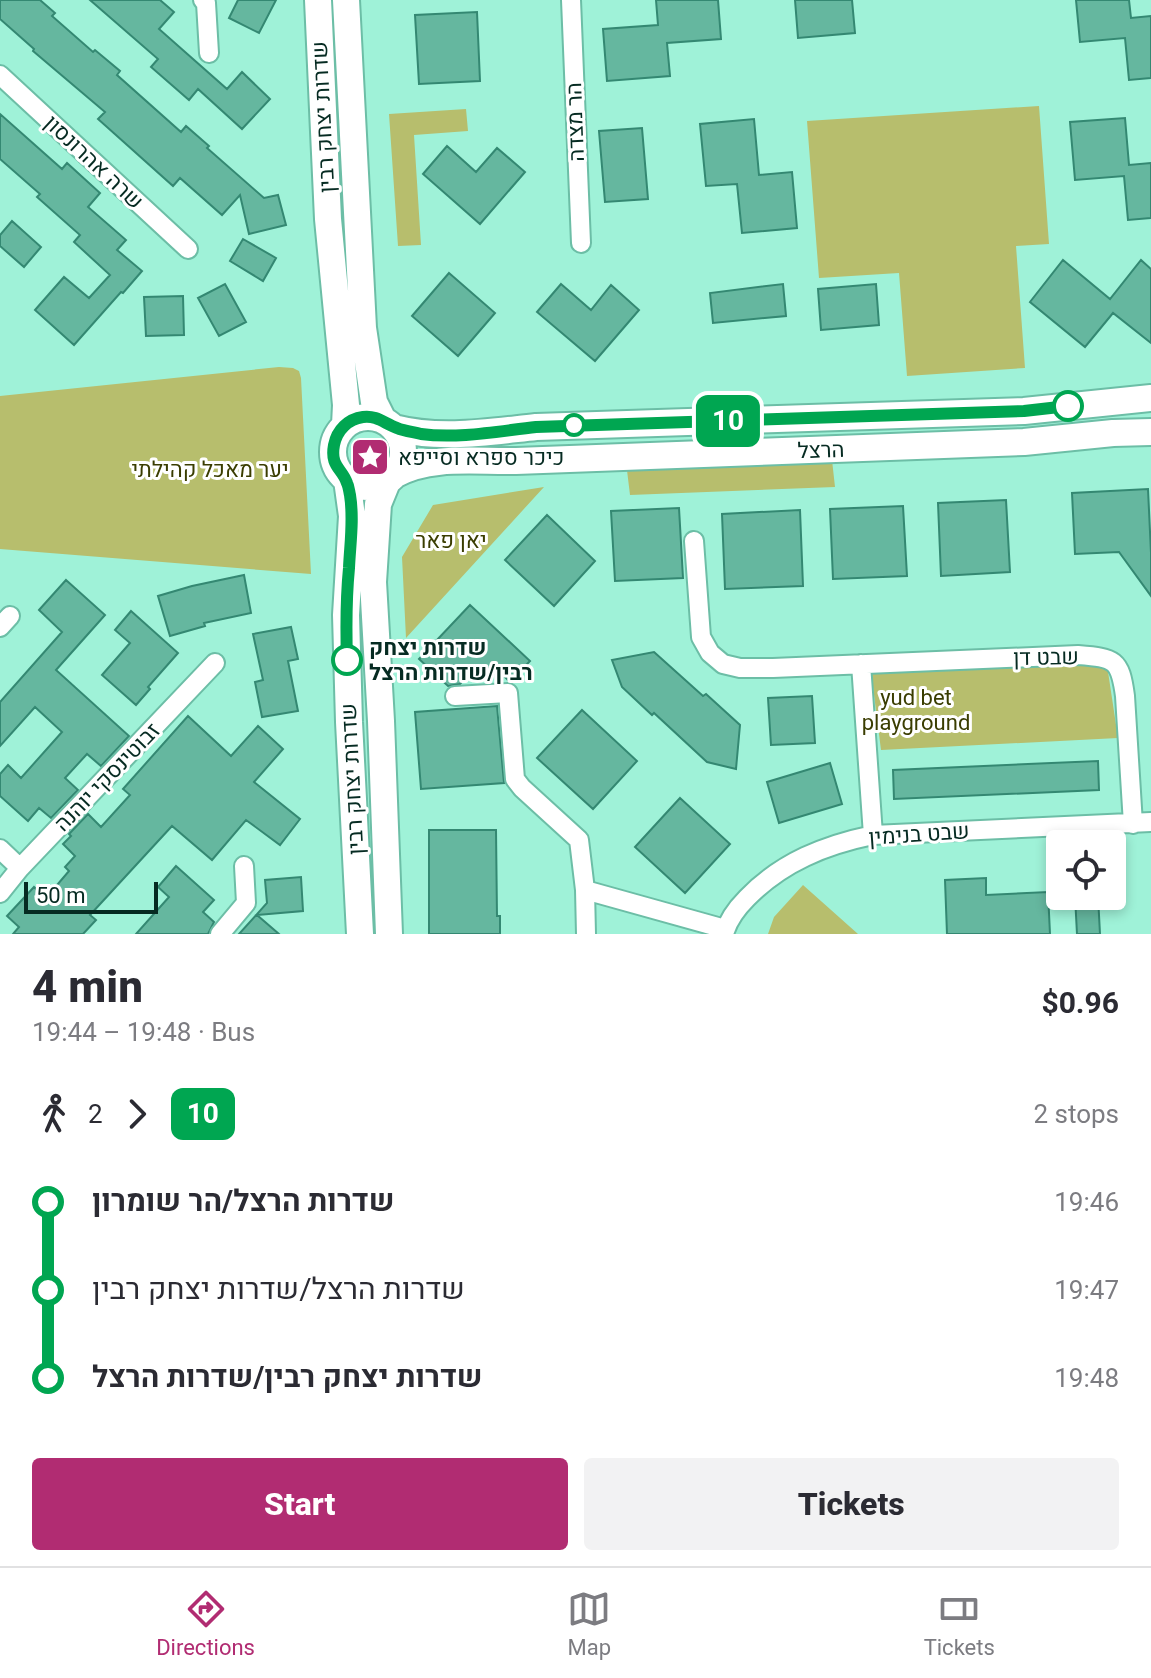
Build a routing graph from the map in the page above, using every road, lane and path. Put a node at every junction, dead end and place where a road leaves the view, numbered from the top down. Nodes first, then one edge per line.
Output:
1 (203, 0) edge
2 (318, 0) edge
3 (346, 0) edge
4 (571, 0) edge
5 (209, 53) dead end
6 (0, 75) edge
7 (581, 243) dead end
8 (188, 249) dead end
9 (1151, 398) edge
10 (388, 424) junction
11 (345, 425) junction
12 (1151, 432) edge
13 (391, 478) junction
14 (347, 480) junction
15 (694, 541) dead end
16 (215, 663) dead end
17 (861, 664) junction
18 (455, 696) dead end
19 (1142, 823) edge
20 (873, 835) junction
21 (0, 849) edge
22 (244, 866) dead end
23 (20, 868) junction
24 (585, 890) junction
25 (0, 893) edge
26 (725, 932) edge
27 (220, 934) edge
28 (360, 934) edge
29 (389, 934) edge
30 (586, 934) edge

1 - 5 street
2 - 11 main road, שדרות יצחק רבין
3 - 10 main road, שדרות יצחק רבין
4 - 7 street, הר מצדה
6 - 8 street, שרה אהרונסון
9 - 10 main road
10 - 11 main road
10 - 13 main road
11 - 14 main road
12 - 13 main road, הרצל
13 - 14 main road
13 - 29 main road, שדרות יצחק רבין
14 - 28 main road, שדרות יצחק רבין
15 - 17 street, שבט דן
16 - 23 street, זבוטינסקי יוהנה
17 - 19 street, שבט דן
17 - 20 street
18 - 24 street
19 - 20 street, שבט בנימין
20 - 26 street, שבט בנימין
21 - 23 street
22 - 27 street
23 - 25 street, זבוטינסקי יוהנה
24 - 26 street
24 - 30 street

